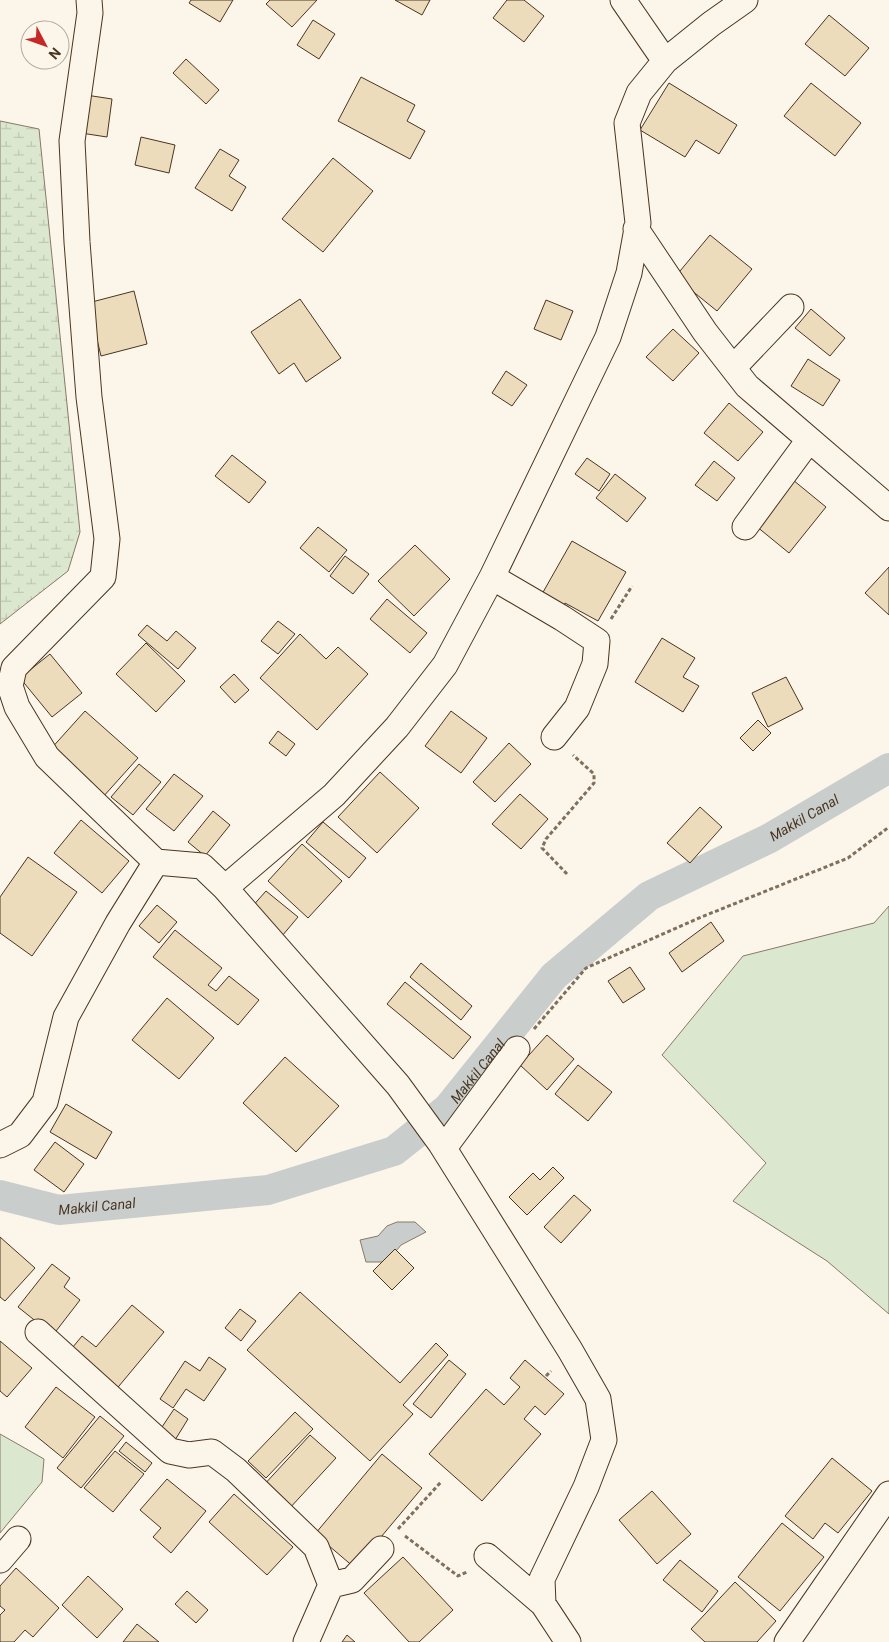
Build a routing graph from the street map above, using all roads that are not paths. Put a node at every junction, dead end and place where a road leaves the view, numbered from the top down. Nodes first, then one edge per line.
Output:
1 (89, 0) edge
2 (623, 0) edge
3 (745, 0) edge
4 (665, 61) junction
5 (636, 229) junction
6 (791, 307) dead end
7 (733, 368) junction
8 (809, 440) junction
9 (889, 508) edge
10 (745, 527) dead end
11 (492, 577) junction
12 (554, 736) road end
13 (156, 862) junction
14 (225, 888) junction
15 (517, 1049) road end
16 (0, 1145) edge
17 (442, 1146) junction
18 (38, 1332) dead end
19 (889, 1494) edge
20 (18, 1540) dead end
21 (381, 1549) dead end
22 (488, 1556) road end
23 (0, 1560) edge
24 (331, 1585) junction
25 (543, 1604) junction
26 (306, 1642) edge
27 (568, 1642) edge
28 (787, 1642) edge

1 - 13 street
2 - 4 street
3 - 4 street
4 - 5 street
5 - 7 street
5 - 11 street
6 - 7 street
7 - 8 street
8 - 9 street
8 - 10 street
11 - 12 street
11 - 14 street
13 - 14 street
13 - 16 street
14 - 17 street
15 - 17 street
17 - 25 street
18 - 24 street
19 - 28 street
20 - 23 street
21 - 24 street
22 - 25 street
24 - 26 street
25 - 27 street

